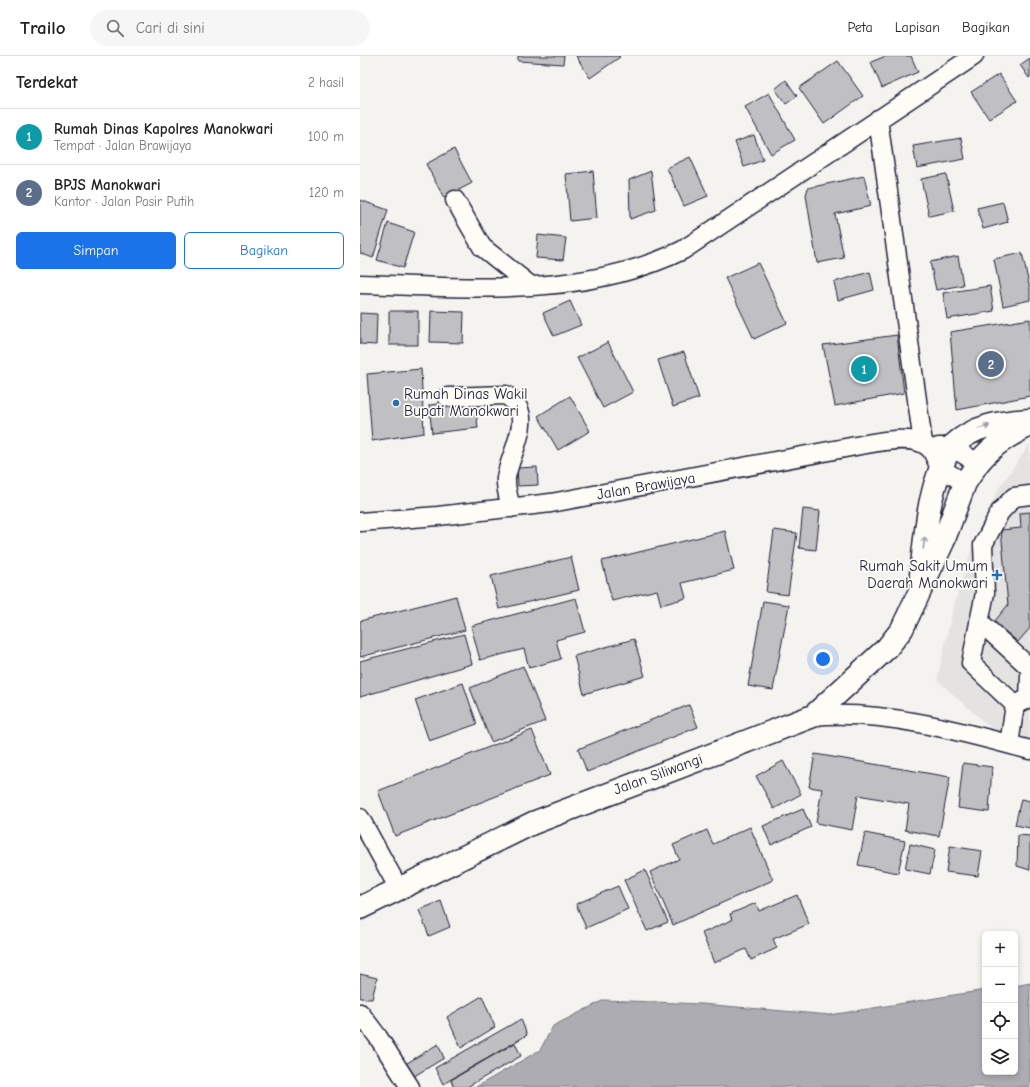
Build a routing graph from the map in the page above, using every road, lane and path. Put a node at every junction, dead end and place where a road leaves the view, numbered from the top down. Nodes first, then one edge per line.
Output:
1 (974, 56) edge
2 (878, 119) junction
3 (455, 200) dead end
4 (360, 284) edge
5 (531, 286) junction
6 (447, 397) dead end
7 (1030, 420) edge
8 (1030, 425) edge
9 (926, 445) junction
10 (951, 446) junction
11 (978, 463) junction
12 (940, 466) junction
13 (965, 483) junction
14 (1030, 495) edge
15 (511, 508) junction
16 (360, 522) edge
17 (918, 596) junction
18 (979, 621) junction
19 (1030, 668) edge
20 (1030, 674) edge
21 (1015, 705) junction
22 (813, 716) junction
23 (1009, 744) junction
24 (1030, 750) edge
25 (360, 818) edge
26 (399, 889) junction
27 (360, 908) edge
28 (360, 1014) edge
29 (410, 1087) edge

1 - 2 street
2 - 5 street
2 - 9 street
3 - 5 street
4 - 5 street
6 - 15 street
10 -> 7 main road
8 - 11 main road, Jalan Siliwangi
9 - 10 street, Jalan Brawijaya
9 - 12 street
9 - 15 street, Jalan Brawijaya
10 - 11 street
10 - 12 main road, Jalan Siliwangi
11 - 13 main road, Jalan Siliwangi
12 - 13 street
17 -> 12 main road, Jalan Siliwangi
13 - 17 main road, Jalan Siliwangi
14 - 18 street
15 - 16 street, Jalan Brawijaya
17 - 22 main road, Jalan Siliwangi
18 - 19 street
18 - 21 street
20 - 21 street
21 - 23 street
22 - 23 street
22 - 26 main road, Jalan Siliwangi
23 - 24 street
25 - 26 street
26 - 27 main road, Jalan Siliwangi
28 - 29 street

